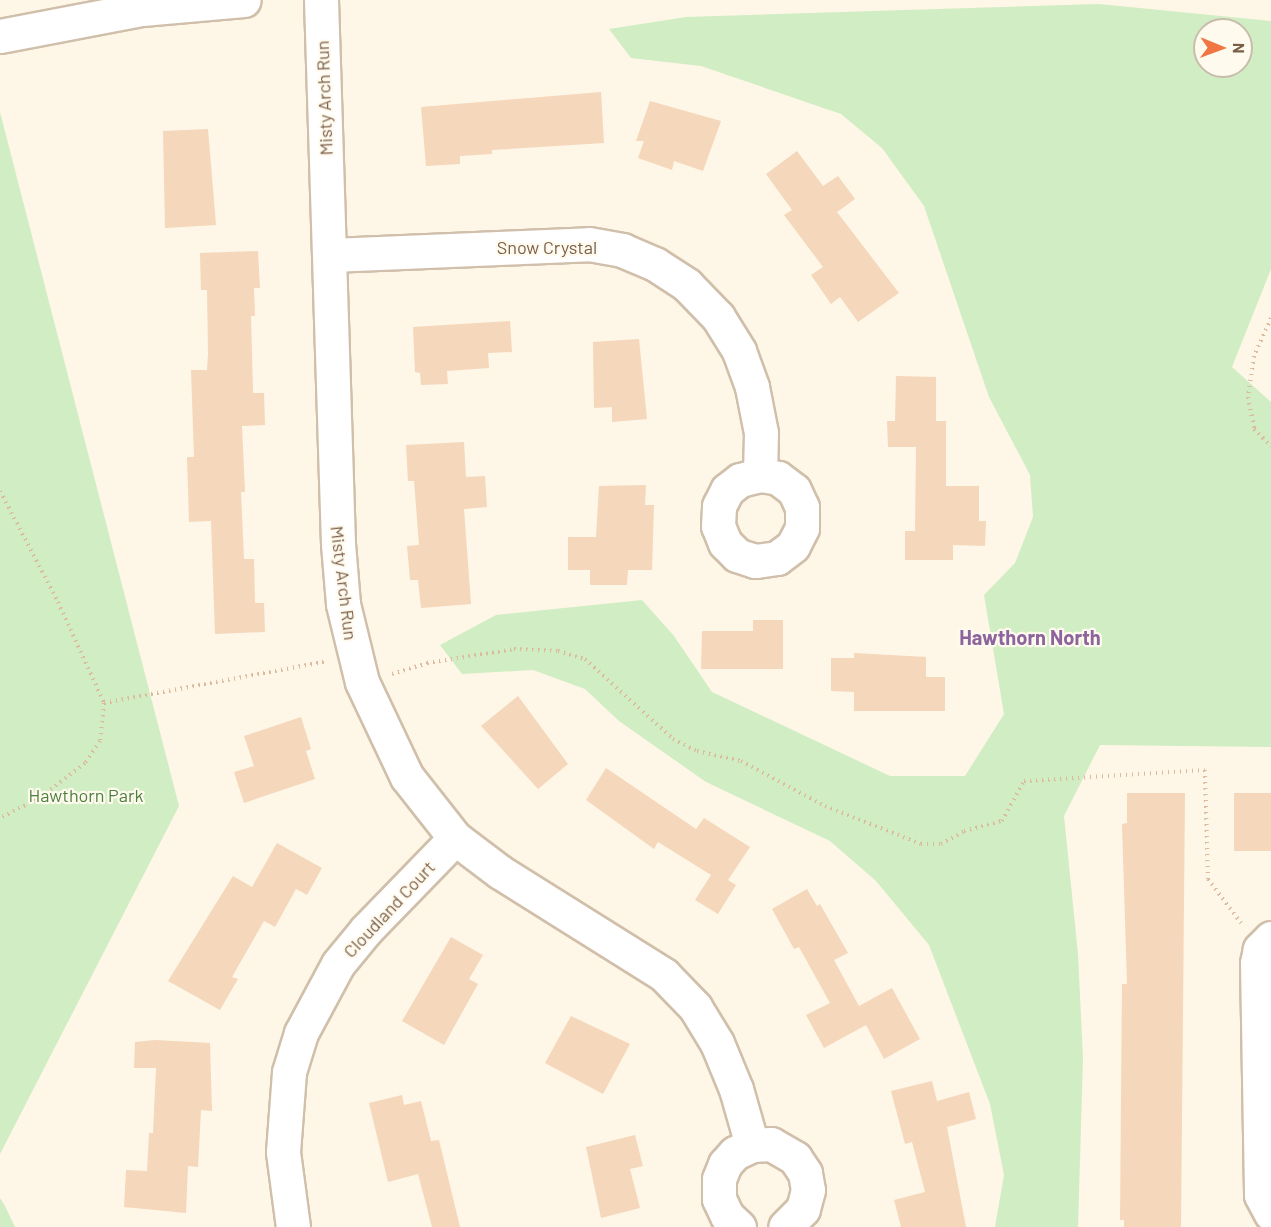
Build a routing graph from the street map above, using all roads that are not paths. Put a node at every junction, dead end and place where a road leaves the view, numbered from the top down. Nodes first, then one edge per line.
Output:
1 (244, 0) edge
2 (321, 0) edge
3 (0, 36) edge
4 (331, 255) junction
5 (760, 475) dead end
6 (455, 838) junction
7 (1265, 943) edge
8 (752, 1145) junction
9 (1271, 1214) edge
10 (294, 1227) edge
11 (739, 1227) edge
12 (785, 1227) edge

1 - 3 street
2 - 4 street, Misty Arch Run
4 - 5 street, Snow Crystal
4 - 6 street, Misty Arch Run
6 - 8 street, Misty Arch Run
6 - 10 street, Cloudland Court
7 - 9 street
8 - 11 street
8 - 12 street

